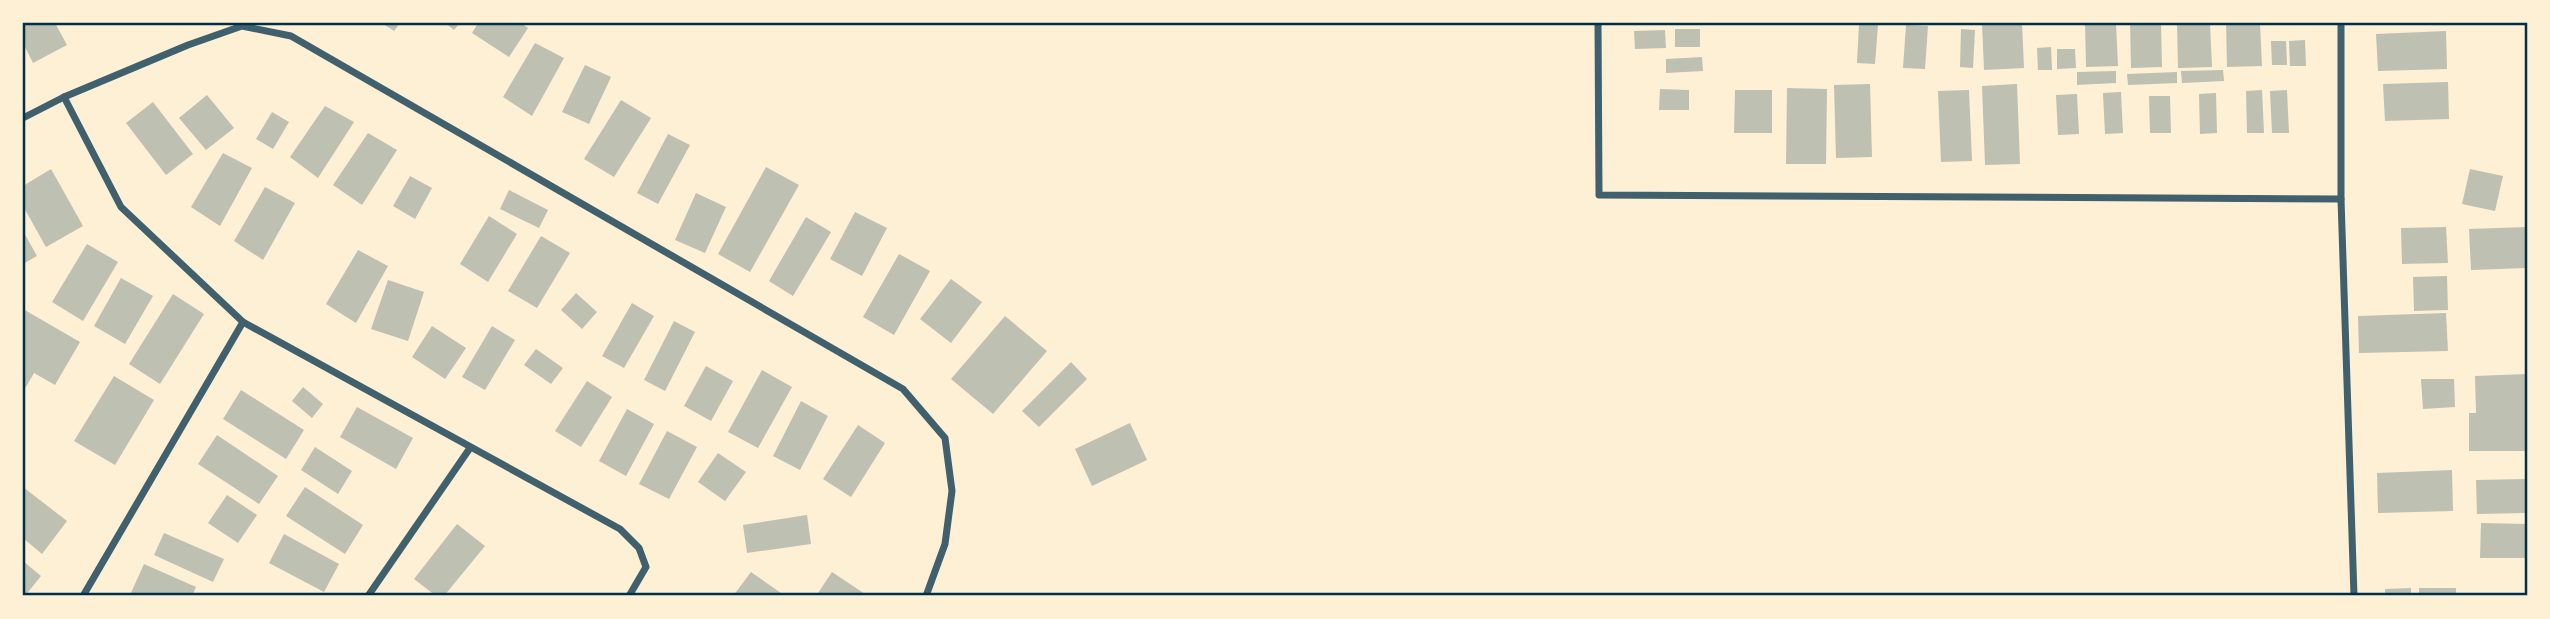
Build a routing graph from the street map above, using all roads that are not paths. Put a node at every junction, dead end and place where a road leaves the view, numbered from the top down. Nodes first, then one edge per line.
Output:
1 (1598, 23) edge
2 (2341, 23) edge
3 (64, 97) junction
4 (23, 118) edge
5 (2341, 199) junction
6 (243, 322) junction
7 (470, 448) junction
8 (83, 596) edge
9 (368, 596) edge
10 (629, 596) edge
11 (926, 596) edge
12 (2354, 596) edge

1 - 5 street
2 - 5 street
3 - 4 street
3 - 6 street
3 - 11 street
5 - 12 street
6 - 7 street
6 - 8 street
7 - 9 street
7 - 10 street

